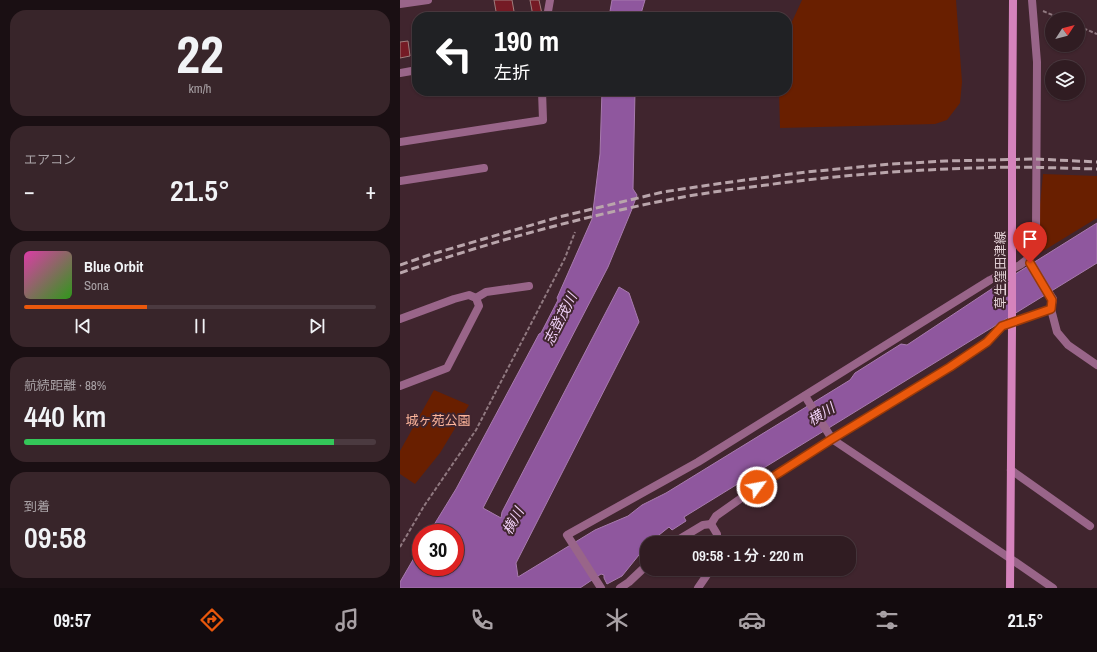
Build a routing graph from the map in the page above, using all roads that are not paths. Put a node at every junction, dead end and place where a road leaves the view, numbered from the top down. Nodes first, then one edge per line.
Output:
1 (428, 0) edge
2 (550, 0) edge
3 (1013, 0) edge
4 (400, 4) edge
5 (1032, 4) edge
6 (548, 12) edge
7 (412, 71) edge
8 (400, 73) edge
9 (542, 96) edge
10 (400, 142) edge
11 (484, 168) dead end
12 (400, 181) edge
13 (1030, 260) junction
14 (529, 286) dead end
15 (476, 298) junction
16 (1051, 309) junction
17 (400, 319) edge
18 (1097, 365) edge
19 (400, 386) edge
20 (805, 396) junction
21 (832, 439) junction
22 (1011, 470) junction
23 (711, 524) junction
24 (1090, 526) dead end
25 (685, 536) edge
26 (717, 536) edge
27 (1011, 559) junction
28 (640, 572) edge
29 (706, 576) edge
30 (601, 588) edge
31 (620, 588) edge
32 (698, 588) edge
33 (1010, 588) edge
34 (1053, 588) edge

1 - 4 street
2 - 6 street
3 - 22 main road, 草生窪田津線, bridge
5 - 13 street
7 - 8 street
9 - 10 street
11 - 12 street
13 - 16 street
13 - 20 street
14 - 15 street
15 - 17 street
15 - 19 street
16 - 18 street
16 - 21 street
20 - 21 street
20 - 30 street
21 - 23 street
21 - 27 street
22 - 24 street
22 - 27 main road, 草生窪田津線
23 - 25 street
23 - 26 street
27 - 33 main road, 草生窪田津線
27 - 34 street
28 - 31 street
29 - 32 street

